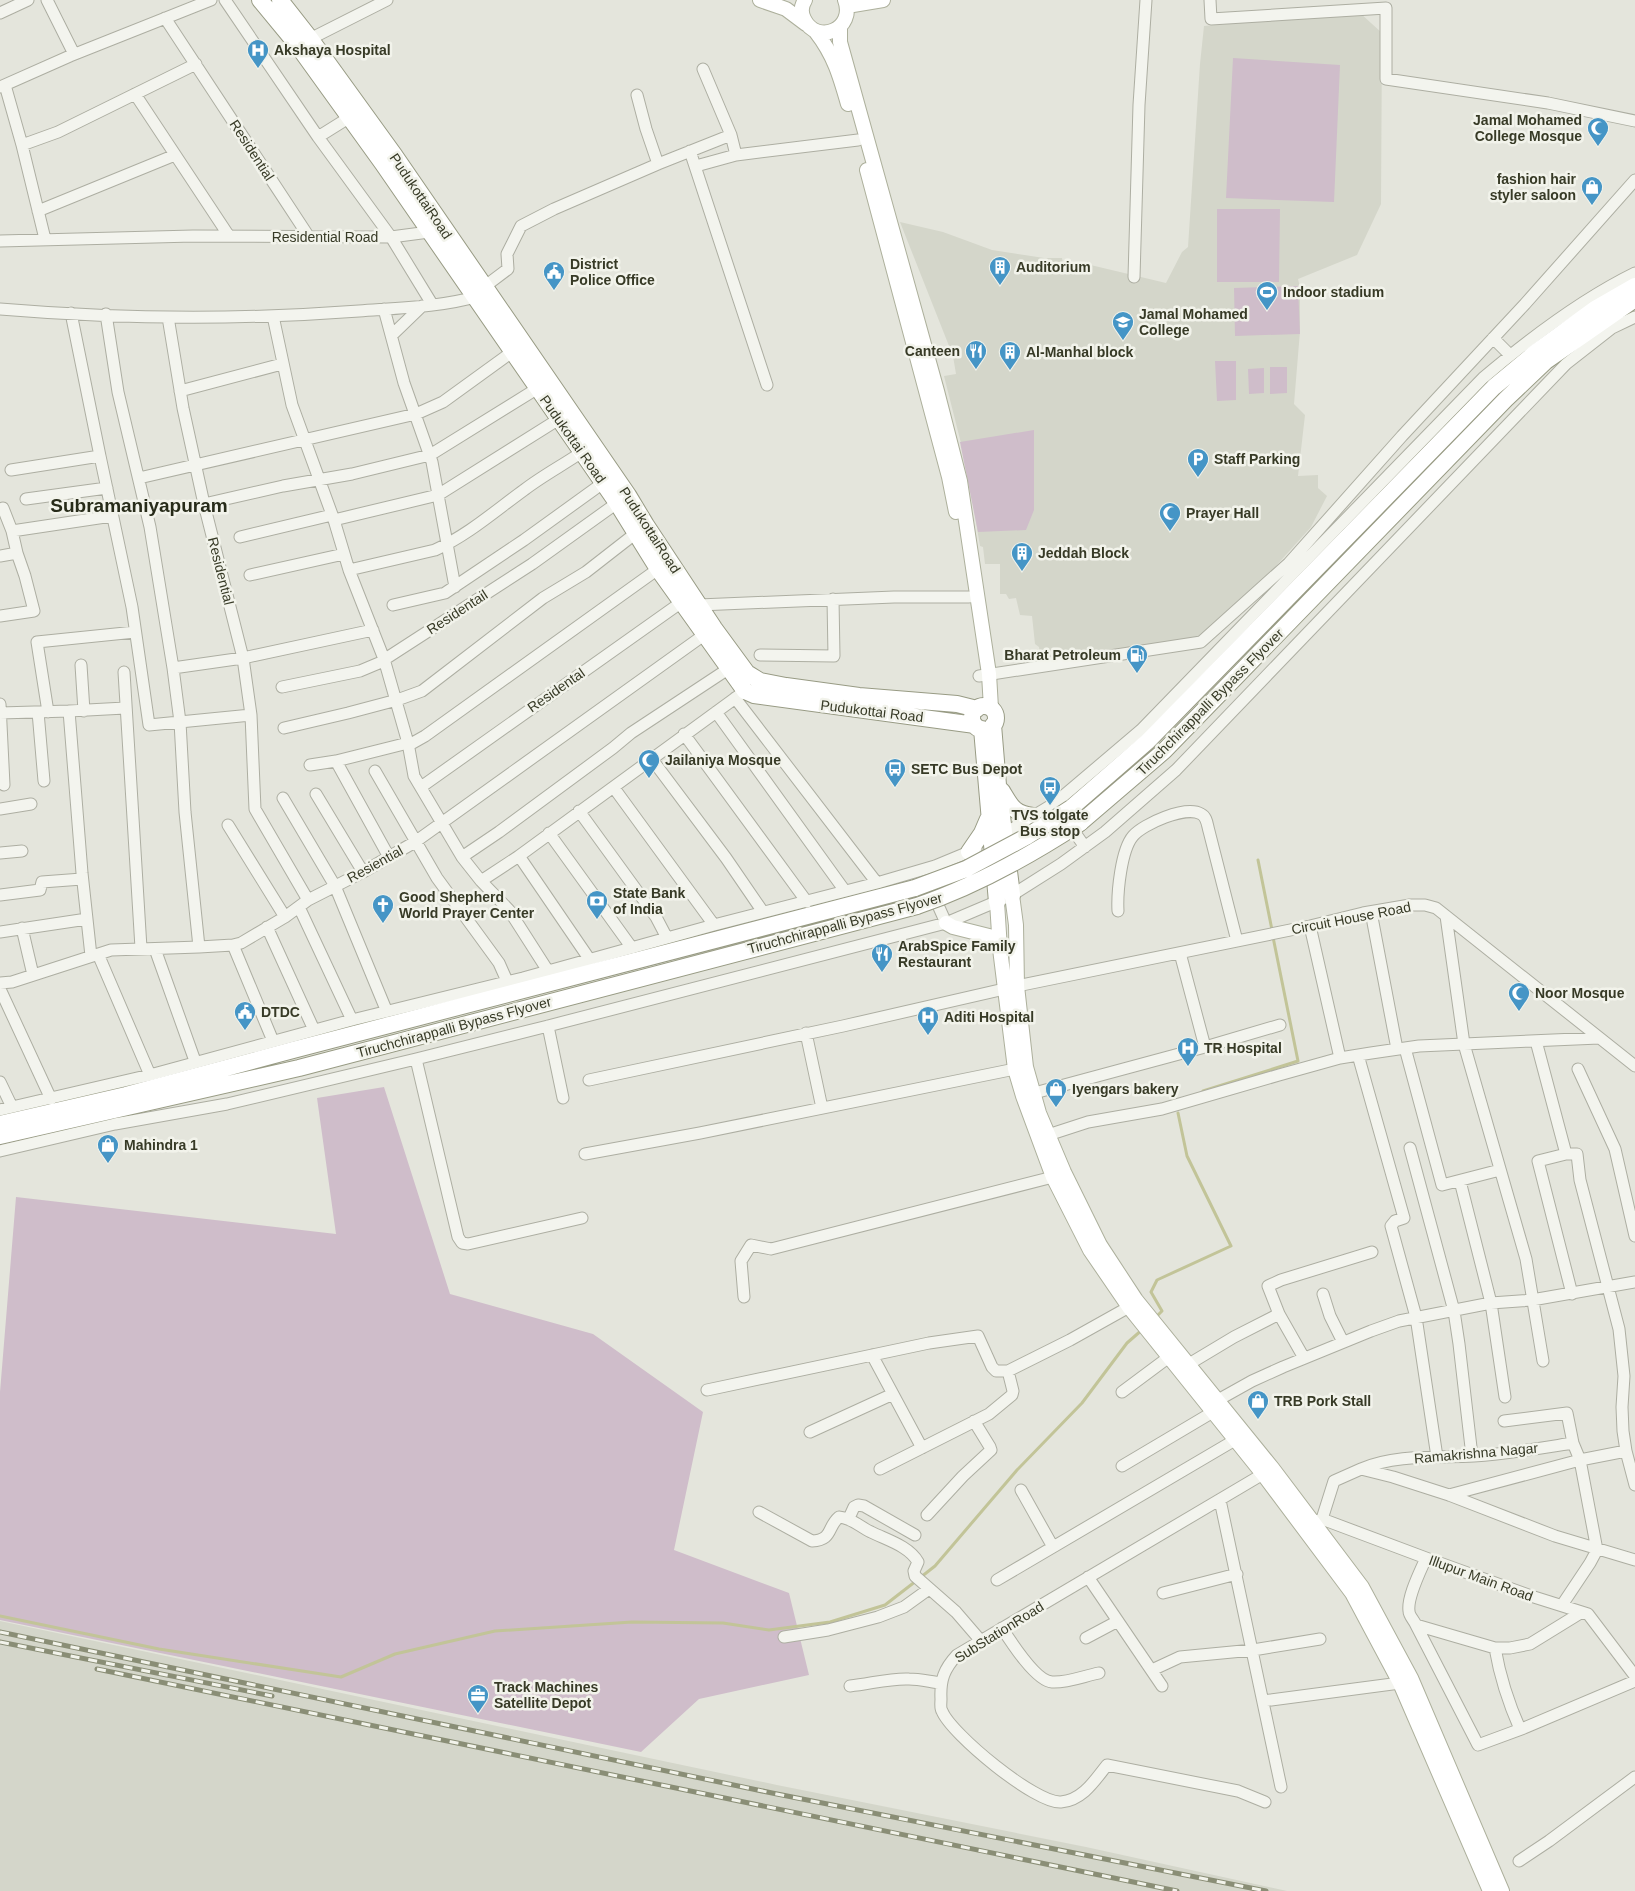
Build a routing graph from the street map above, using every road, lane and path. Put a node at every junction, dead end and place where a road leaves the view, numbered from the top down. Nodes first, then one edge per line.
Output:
1 (28, 0) edge
2 (47, 0) edge
3 (211, 0) edge
4 (225, 0) edge
5 (260, 0) edge
6 (280, 0) edge
7 (388, 0) edge
8 (760, 0) edge
9 (805, 0) edge
10 (883, 0) edge
11 (1146, 0) edge
12 (1210, 0) edge
13 (846, 3) edge
14 (0, 13) edge
15 (165, 18) junction
16 (840, 27) junction
17 (812, 28) junction
18 (304, 42) junction
19 (74, 54) junction
20 (196, 64) junction
21 (703, 69) dead end
22 (3, 86) edge
23 (135, 94) junction
24 (638, 95) dead end
25 (350, 117) junction
26 (1635, 122) edge
27 (731, 135) junction
28 (318, 137) junction
29 (858, 140) junction
30 (22, 145) junction
31 (690, 151) junction
32 (175, 155) junction
33 (736, 155) junction
34 (658, 164) junction
35 (696, 166) junction
36 (1635, 180) edge
37 (38, 211) junction
38 (429, 232) junction
39 (229, 236) junction
40 (308, 237) junction
41 (391, 237) junction
42 (45, 239) junction
43 (0, 240) edge
44 (891, 242) junction
45 (1134, 277) dead end
46 (1634, 286) edge
47 (482, 292) junction
48 (426, 305) junction
49 (0, 309) edge
50 (384, 309) junction
51 (71, 313) junction
52 (106, 314) junction
53 (1600, 314) junction
54 (273, 316) junction
55 (168, 317) junction
56 (1635, 317) edge
57 (392, 335) junction
58 (1493, 338) junction
59 (512, 352) junction
60 (1510, 355) junction
61 (282, 364) junction
62 (768, 385) dead end
63 (538, 388) junction
64 (180, 391) junction
65 (416, 414) junction
66 (559, 420) junction
67 (305, 439) junction
68 (582, 452) junction
69 (430, 454) junction
70 (100, 456) junction
71 (195, 465) junction
72 (11, 470) dead end
73 (139, 478) junction
74 (320, 481) junction
75 (603, 483) junction
76 (107, 488) junction
77 (438, 495) junction
78 (26, 500) dead end
79 (617, 503) junction
80 (204, 504) junction
81 (0, 509) edge
82 (112, 516) junction
83 (333, 517) junction
84 (12, 531) junction
85 (636, 533) junction
86 (240, 537) dead end
87 (447, 545) junction
88 (17, 553) junction
89 (344, 554) junction
90 (0, 556) edge
91 (968, 560) junction
92 (658, 569) junction
93 (349, 570) junction
94 (250, 575) dead end
95 (455, 586) junction
96 (969, 597) junction
97 (833, 599) junction
98 (691, 600) junction
99 (394, 605) dead end
100 (0, 616) edge
101 (373, 630) junction
102 (135, 632) junction
103 (704, 635) junction
104 (760, 655) dead end
105 (243, 658) junction
106 (384, 659) junction
107 (81, 665) dead end
108 (173, 668) junction
109 (728, 669) junction
110 (124, 672) dead end
111 (984, 675) junction
112 (282, 687) dead end
113 (740, 695) junction
114 (397, 700) junction
115 (0, 704) edge
116 (125, 708) junction
117 (983, 708) junction
118 (69, 711) junction
119 (84, 711) junction
120 (43, 712) junction
121 (716, 712) junction
122 (0, 714) edge
123 (251, 715) junction
124 (180, 722) junction
125 (983, 726) junction
126 (284, 728) dead end
127 (684, 734) junction
128 (409, 744) junction
129 (651, 758) junction
130 (990, 758) junction
131 (336, 761) junction
132 (310, 765) dead end
133 (375, 771) dead end
134 (44, 781) dead end
135 (4, 785) dead end
136 (998, 785) junction
137 (421, 787) junction
138 (614, 788) junction
139 (316, 794) dead end
140 (283, 798) dead end
141 (1055, 803) junction
142 (31, 804) dead end
143 (0, 809) edge
144 (580, 811) junction
145 (989, 816) junction
146 (1033, 816) junction
147 (442, 822) junction
148 (228, 825) dead end
149 (550, 833) junction
150 (997, 837) junction
151 (414, 842) junction
152 (1084, 847) junction
153 (22, 851) dead end
154 (970, 852) junction
155 (0, 854) edge
156 (519, 856) junction
157 (389, 857) junction
158 (462, 857) junction
159 (922, 870) junction
160 (363, 872) junction
161 (82, 879) junction
162 (481, 881) junction
163 (877, 883) junction
164 (335, 886) junction
165 (845, 892) junction
166 (1012, 894) junction
167 (0, 895) edge
168 (807, 902) junction
169 (997, 902) junction
170 (304, 903) junction
171 (1118, 911) dead end
172 (763, 912) junction
173 (1371, 912) junction
174 (1446, 916) junction
175 (285, 917) junction
176 (87, 919) junction
177 (946, 923) junction
178 (714, 925) junction
179 (1310, 926) junction
180 (267, 927) junction
181 (22, 928) junction
182 (0, 932) edge
183 (667, 938) junction
184 (1236, 941) junction
185 (233, 945) junction
186 (199, 947) junction
187 (141, 948) junction
188 (632, 948) junction
189 (155, 949) junction
190 (1000, 950) junction
191 (1180, 953) junction
192 (95, 955) junction
193 (590, 960) junction
194 (548, 971) junction
195 (33, 975) junction
196 (507, 981) junction
197 (0, 983) edge
198 (1011, 988) junction
199 (0, 989) edge
200 (387, 1012) junction
201 (352, 1020) junction
202 (1280, 1025) dead end
203 (548, 1026) junction
204 (314, 1030) junction
205 (806, 1034) junction
206 (1599, 1038) junction
207 (273, 1040) junction
208 (1536, 1041) junction
209 (1464, 1044) junction
210 (1205, 1047) junction
211 (1401, 1048) junction
212 (1358, 1055) junction
213 (1340, 1058) junction
214 (416, 1059) junction
215 (195, 1061) junction
216 (1635, 1066) edge
217 (1015, 1069) junction
218 (1578, 1069) dead end
219 (150, 1075) junction
220 (589, 1080) dead end
221 (0, 1082) edge
222 (1028, 1095) junction
223 (563, 1098) dead end
224 (51, 1099) junction
225 (12, 1107) junction
226 (822, 1108) junction
227 (0, 1110) edge
228 (0, 1124) edge
229 (1048, 1135) junction
230 (0, 1136) edge
231 (1410, 1148) dead end
232 (0, 1151) edge
233 (585, 1154) dead end
234 (1566, 1154) junction
235 (1500, 1170) junction
236 (1053, 1177) junction
237 (1460, 1180) junction
238 (582, 1218) dead end
239 (1635, 1236) edge
240 (1372, 1252) dead end
241 (1635, 1282) edge
242 (1608, 1287) junction
243 (1323, 1294) dead end
244 (1572, 1294) junction
245 (744, 1296) dead end
246 (1532, 1300) junction
247 (1491, 1304) junction
248 (1136, 1308) junction
249 (1454, 1311) junction
250 (1279, 1314) junction
251 (1416, 1317) junction
252 (1342, 1342) junction
253 (1170, 1349) junction
254 (872, 1355) junction
255 (1304, 1358) junction
256 (1543, 1361) dead end
257 (1189, 1364) junction
258 (1008, 1372) junction
259 (707, 1390) dead end
260 (1122, 1392) dead end
261 (893, 1394) junction
262 (1504, 1397) dead end
263 (1215, 1406) junction
264 (974, 1421) junction
265 (1504, 1421) dead end
266 (810, 1432) dead end
267 (1234, 1440) junction
268 (1573, 1443) junction
269 (922, 1448) junction
270 (1626, 1451) junction
271 (1472, 1456) junction
272 (1437, 1457) junction
273 (1580, 1460) junction
274 (1122, 1466) dead end
275 (880, 1469) dead end
276 (1361, 1469) junction
277 (1263, 1474) junction
278 (1635, 1485) edge
279 (1021, 1490) dead end
280 (1449, 1495) junction
281 (1220, 1500) junction
282 (759, 1512) dead end
283 (927, 1515) dead end
284 (849, 1518) junction
285 (1312, 1522) junction
286 (915, 1535) dead end
287 (1053, 1547) junction
288 (1597, 1550) junction
289 (1426, 1558) junction
290 (1635, 1560) edge
291 (1237, 1574) junction
292 (1088, 1577) junction
293 (997, 1580) dead end
294 (927, 1587) junction
295 (1164, 1593) dead end
296 (1562, 1605) junction
297 (1582, 1612) junction
298 (1118, 1621) junction
299 (1416, 1625) junction
300 (1002, 1628) junction
301 (784, 1637) dead end
302 (1086, 1638) dead end
303 (1320, 1639) dead end
304 (981, 1641) junction
305 (1496, 1648) junction
306 (1253, 1650) junction
307 (1152, 1670) junction
308 (1099, 1673) dead end
309 (1635, 1676) edge
310 (1635, 1681) edge
311 (941, 1683) junction
312 (1400, 1683) junction
313 (850, 1686) dead end
314 (1162, 1686) dead end
315 (1263, 1701) junction
316 (1520, 1729) junction
317 (1635, 1777) edge
318 (1281, 1787) dead end
319 (1265, 1802) dead end
320 (1518, 1861) dead end
321 (1490, 1891) edge
322 (1502, 1891) edge

1 - 14 street
2 - 19 street
3 - 15 street
4 - 28 street, Residential Road
5 - 18 highway, Pudukottai Road
6 - 18 highway, PudukottaiRoad
7 - 18 street
8 - 17 main road
9 - 17 main road
10 - 13 main road
11 - 45 street
12 - 26 street
13 - 16 main road
15 - 19 street
15 - 20 street, Residential
16 - 17 main road
16 - 44 main road
17 - 29 main road
18 - 25 highway, Pudukottai Road
18 - 47 highway, PudukottaiRoad
19 - 22 street
20 - 23 street
20 - 40 street, Residential
21 - 27 street
22 - 30 street
23 - 30 street
23 - 32 street
24 - 34 street
25 - 28 street
25 - 38 highway, Pudukottai Road
27 - 31 street
27 - 33 street
28 - 41 street, Residential Road
29 - 33 street
29 - 44 main road
30 - 37 street
31 - 34 street
31 - 35 street
32 - 37 street
32 - 39 street
33 - 35 street
34 - 47 street
35 - 62 street
36 - 58 street
37 - 42 street
38 - 41 street
38 - 47 highway, Pudukottai Road
39 - 40 street, Residential Road
39 - 42 street, Residential Road
40 - 41 street, Residential Road
41 - 48 street
42 - 43 street, Residential Road
44 - 91 main road
46 - 53 highway, Tiruchchirappalli Bypass Flyover
47 - 48 street
47 - 59 highway, Pudukottai Road
47 - 98 highway, PudukottaiRoad
48 - 50 street
48 - 57 street
49 - 51 street
50 - 54 street
50 - 57 street
51 - 52 street
51 - 70 street
52 - 55 street
52 - 73 street
53 - 56 street
53 - 60 street
53 - 152 street
53 - 228 highway, Tiruchchirappalli Bypass Flyover, bridge
53 - 230 highway, Tiruchchirappalli Bypass Flyover, bridge
54 - 55 street
54 - 61 street
55 - 64 street, Residential
57 - 65 street
58 - 60 street
58 - 111 street
59 - 63 highway, Pudukottai Road
59 - 65 street
60 - 141 street
61 - 64 street
61 - 67 street
63 - 66 highway, Pudukottai Road
63 - 69 street
64 - 71 street, Residential
65 - 67 street
65 - 69 street
66 - 68 highway, Pudukottai Road
66 - 77 street
67 - 71 street
67 - 74 street
68 - 75 highway, Pudukottai Road
68 - 87 street
69 - 74 street
69 - 77 street
70 - 72 street
70 - 76 street
71 - 73 street
71 - 80 street, Residential
73 - 108 street
74 - 80 street
74 - 83 street
75 - 79 highway, Pudukottai Road
75 - 95 street
76 - 78 street
76 - 82 street
77 - 83 street
77 - 87 street
79 - 85 highway, Pudukottai Road
79 - 106 street, Residentail
80 - 105 street, Residential
81 - 84 street
82 - 84 street
82 - 102 street
83 - 86 street
83 - 89 street
84 - 88 street
85 - 92 highway, Pudukottai Road
85 - 114 street
87 - 93 street
87 - 95 street
88 - 90 street
88 - 100 street
89 - 93 street
89 - 94 street
91 - 96 main road
91 - 111 main road
92 - 98 highway, Pudukottai Road
92 - 128 street
93 - 101 street
95 - 99 street
96 - 97 street
96 - 111 main road
97 - 98 street
97 - 104 street
98 - 103 highway, Pudukottai Road
98 - 117 highway, PudukottaiRoad
98 - 137 street, Residental
101 - 105 street
101 - 106 street
102 - 120 street
102 - 124 street
103 - 109 highway, Pudukottai Road
103 - 147 street, Resiential
105 - 108 street
105 - 123 street, Residential
106 - 112 street, Residentail
106 - 114 street
107 - 119 street
108 - 124 street
109 - 113 highway, Pudukottai Road
109 - 158 street
110 - 116 street
111 - 117 main road
113 - 121 street
113 - 125 highway, Pudukottai Road
113 - 163 street
114 - 126 street
114 - 128 street
115 - 122 street
116 - 119 street
116 - 187 street
117 - 125 highway
118 - 119 street
118 - 120 street
118 - 161 street
120 - 122 street
120 - 134 street
121 - 127 street
121 - 165 street
122 - 135 street
123 - 124 street
123 - 170 street, Residential
124 - 186 street
125 - 130 highway
127 - 129 street
127 - 168 street
128 - 131 street
128 - 137 street
129 - 138 street
129 - 172 street
130 - 136 highway
130 - 145 highway
131 - 132 street
131 - 157 street
133 - 151 street
136 - 146 highway
136 - 150 highway
137 - 147 street
138 - 144 street
138 - 178 street
139 - 160 street
140 - 164 street
141 - 146 street
141 - 152 street
142 - 143 street
144 - 149 street
144 - 183 street
145 - 150 highway
145 - 154 highway
146 - 150 street
147 - 151 street, Resiential
147 - 158 street
148 - 175 street
149 - 156 street
149 - 188 street
150 - 154 street
150 - 166 highway
150 - 169 highway
151 - 157 street, Resiential
151 - 196 street
152 - 166 street
153 - 155 street
154 - 159 street
156 - 162 street
156 - 193 street
157 - 160 street, Resiential
158 - 162 street
159 - 163 street
159 - 177 street
160 - 164 street, Resiential
161 - 167 street
161 - 176 street
162 - 194 street
163 - 165 street
164 - 170 street, Resiential
164 - 200 street
165 - 168 street
166 - 169 street
166 - 198 main road
168 - 172 street
169 - 177 street
169 - 190 main road
170 - 175 street, Resiential
170 - 201 street
171 - 184 street
172 - 178 street
173 - 174 street, Circuit House Road
173 - 179 street, Circuit House Road
173 - 211 street
174 - 206 street, Circuit House Road
174 - 209 street
175 - 180 street, Resiential
176 - 181 street
176 - 192 street
177 - 190 main road
177 - 203 street
178 - 183 street
179 - 184 street, Circuit House Road
179 - 213 street
180 - 185 street, Resiential
180 - 204 street
181 - 182 street
181 - 195 street
183 - 188 street
184 - 191 street, Circuit House Road
185 - 186 street, Resiential
185 - 207 street
186 - 189 street, Resiential
187 - 189 street, Resiential
187 - 192 street, Resiential
188 - 193 street
189 - 215 street
190 - 198 main road
191 - 198 street, Circuit House Road
191 - 210 street
192 - 195 street, Resiential
192 - 219 street
193 - 194 street
194 - 196 street
195 - 197 street, Resiential
196 - 200 street
198 - 205 street, Circuit House Road
198 - 217 main road
198 - 222 main road
199 - 224 street
200 - 201 street
201 - 204 street
202 - 210 street
203 - 214 street
203 - 223 street
204 - 207 street
205 - 220 street, Circuit House Road
205 - 226 street
206 - 208 street
206 - 216 street, Circuit House Road
207 - 215 street
208 - 209 street
208 - 234 street
209 - 211 street
209 - 235 street
210 - 222 street
211 - 212 street
211 - 237 street
212 - 213 street
212 - 251 street
213 - 229 street
214 - 232 street
214 - 238 street
215 - 219 street
217 - 222 main road
217 - 226 street
218 - 239 street
219 - 224 street
221 - 225 street
222 - 229 main road
222 - 236 main road
224 - 225 street
225 - 227 street
226 - 233 street
229 - 248 main road
231 - 249 street
234 - 242 street
234 - 244 street
235 - 237 street
235 - 246 street
236 - 245 street
236 - 248 main road
237 - 247 street
240 - 250 street
241 - 242 street
242 - 244 street
242 - 270 street
243 - 252 street
244 - 246 street
246 - 247 street
246 - 256 street
247 - 249 street
247 - 262 street
248 - 253 main road
248 - 258 street
249 - 251 street
249 - 271 street
250 - 255 street
250 - 257 street
251 - 252 street
251 - 272 street
252 - 255 street
253 - 257 main road
253 - 260 street
253 - 263 main road
254 - 258 street
254 - 259 street
254 - 261 street
255 - 263 street
257 - 263 main road
258 - 264 street
261 - 266 street
261 - 269 street
263 - 267 main road
263 - 274 street
263 - 285 main road
264 - 269 street
264 - 283 street
265 - 268 street
267 - 277 main road
267 - 287 street
268 - 271 street, Ramakrishna Nagar
268 - 273 street
269 - 275 street
270 - 273 street, Ramakrishna Nagar
270 - 278 street
271 - 272 street, Ramakrishna Nagar
272 - 276 street, Ramakrishna Nagar
273 - 280 street, Ramakrishna Nagar
273 - 288 street
276 - 280 street, Ramakrishna Nagar
276 - 285 street, Ramakrishna Nagar
277 - 281 street, SubStationRoad
277 - 285 main road
279 - 287 street
280 - 288 street, Ramakrishna Nagar
281 - 291 street
281 - 292 street, SubStationRoad
282 - 284 street
284 - 286 street
284 - 294 street
285 - 289 street, Illupur Main Road
285 - 312 main road
285 - 322 main road
287 - 293 street
288 - 290 street, Ramakrishna Nagar
288 - 296 street
289 - 296 street, Illupur Main Road
289 - 299 street
291 - 295 street
291 - 306 street
292 - 298 street
292 - 300 street, SubStationRoad
294 - 301 street
294 - 304 street
296 - 297 street, Illupur Main Road
297 - 305 street
297 - 309 street, Illupur Main Road
298 - 302 street
298 - 307 street
299 - 305 street
299 - 316 street
300 - 304 street, SubStationRoad
300 - 308 street
303 - 306 street
304 - 311 street, SubStationRoad
305 - 316 street
306 - 307 street
306 - 315 street
307 - 314 street
310 - 316 street
311 - 313 street
311 - 319 street, SubStationRoad
312 - 315 street
312 - 321 main road
315 - 318 street
317 - 320 street

